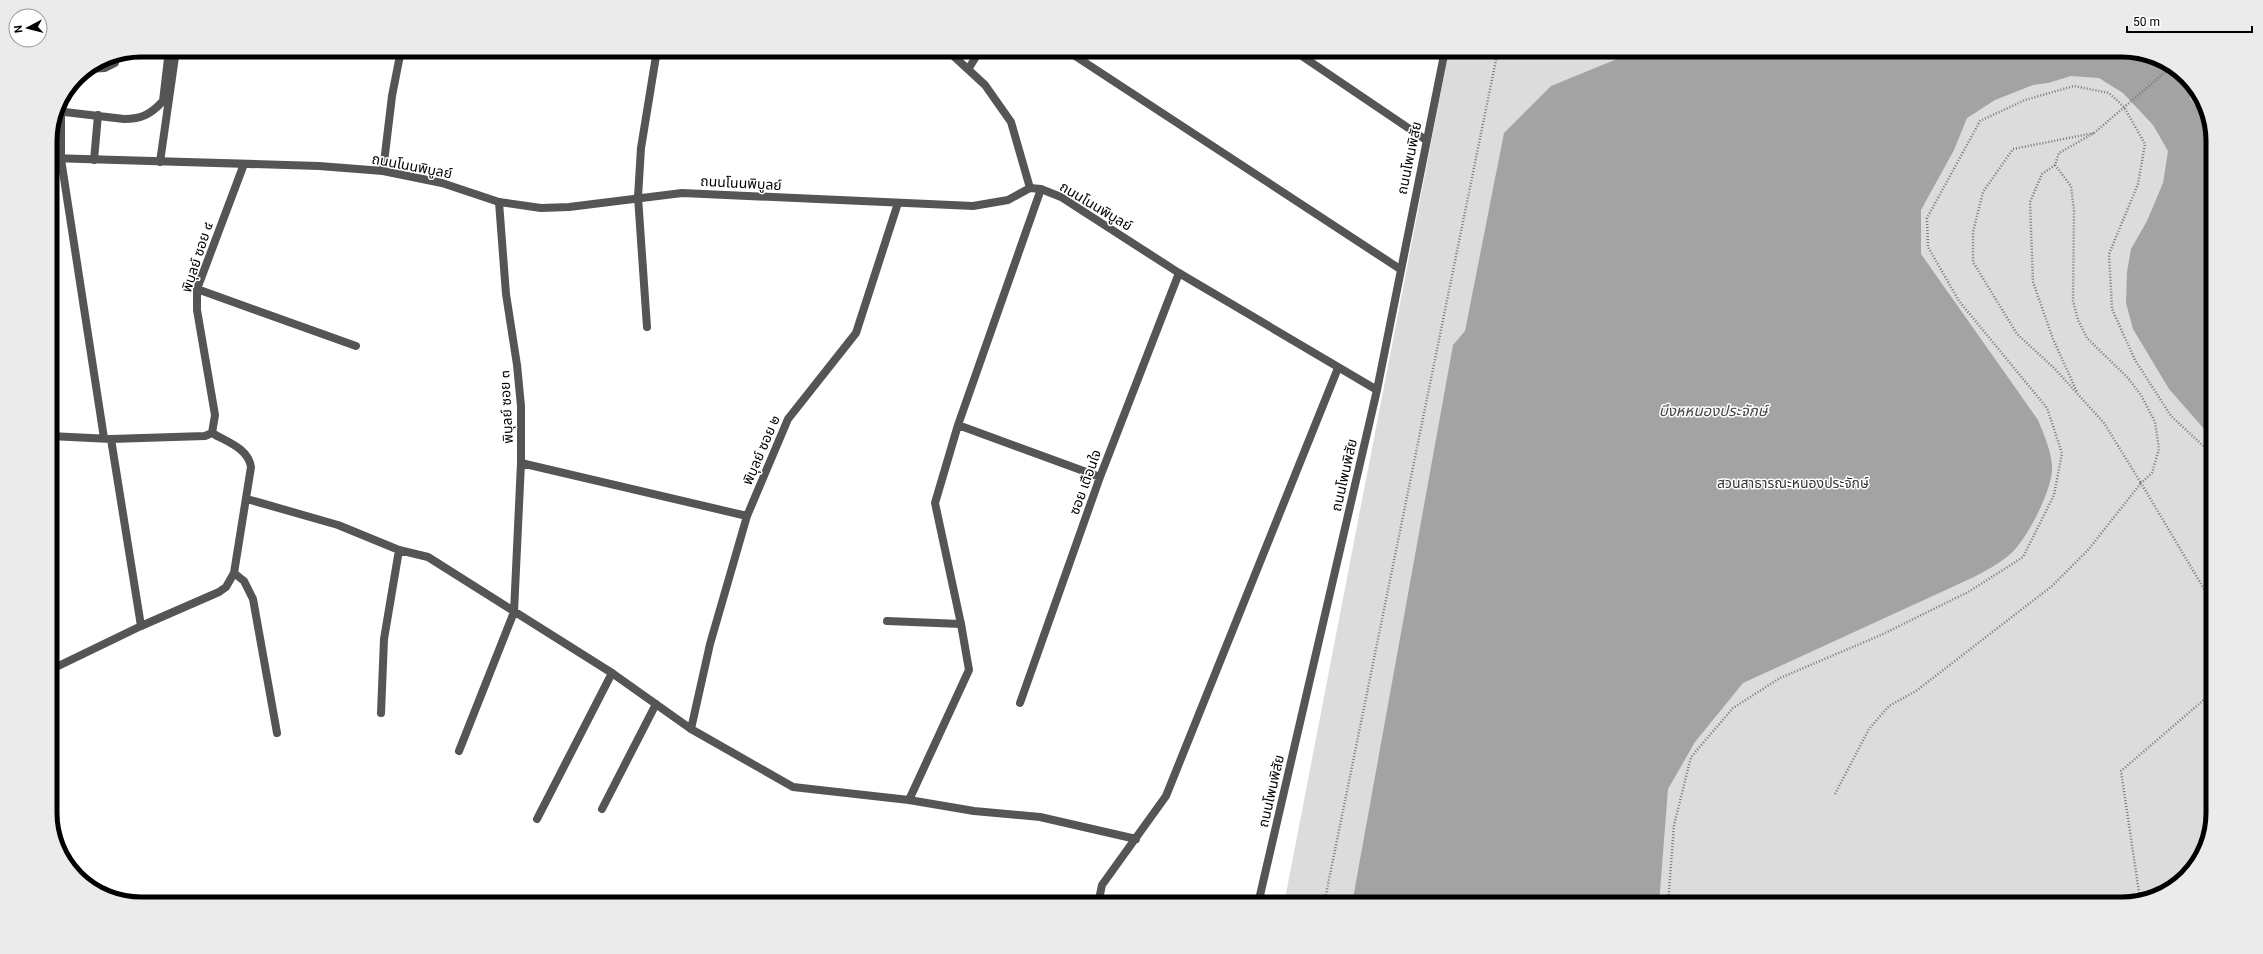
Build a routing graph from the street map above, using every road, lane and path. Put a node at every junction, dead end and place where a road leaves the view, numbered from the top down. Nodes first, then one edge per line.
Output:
1 (168, 57) edge
2 (175, 57) edge
3 (400, 57) edge
4 (657, 57) edge
5 (956, 57) edge
6 (976, 57) edge
7 (1077, 57) edge
8 (1303, 57) edge
9 (1444, 57) edge
10 (1497, 57) edge
11 (115, 61) edge
12 (98, 68) edge
13 (969, 68) junction
14 (2167, 70) edge
15 (2124, 107) junction
16 (62, 112) edge
17 (98, 115) junction
18 (59, 122) edge
19 (2094, 133) junction
20 (1426, 140) junction
21 (57, 159) edge
22 (61, 159) junction
23 (94, 160) junction
24 (160, 162) junction
25 (244, 164) junction
26 (2055, 165) junction
27 (383, 171) junction
28 (1030, 188) junction
29 (1041, 189) junction
30 (638, 197) junction
31 (499, 202) junction
32 (898, 203) junction
33 (1400, 269) junction
34 (1179, 273) junction
35 (197, 289) junction
36 (647, 327) dead end
37 (356, 346) dead end
38 (1338, 368) junction
39 (1377, 390) junction
40 (2078, 394) junction
41 (958, 425) junction
42 (212, 433) junction
43 (57, 436) edge
44 (108, 439) junction
45 (2206, 448) edge
46 (521, 463) junction
47 (1100, 477) junction
48 (2140, 483) junction
49 (247, 499) junction
50 (747, 516) junction
51 (399, 550) junction
52 (234, 573) junction
53 (2206, 592) edge
54 (514, 612) junction
55 (887, 621) dead end
56 (961, 624) junction
57 (141, 626) junction
58 (57, 667) edge
59 (612, 673) junction
60 (2206, 698) edge
61 (1020, 702) dead end
62 (656, 704) junction
63 (381, 713) dead end
64 (691, 729) junction
65 (277, 733) dead end
66 (459, 751) dead end
67 (1835, 794) dead end
68 (909, 800) junction
69 (602, 809) dead end
70 (537, 819) dead end
71 (1136, 839) junction
72 (2140, 895) edge
73 (1099, 897) edge
74 (1260, 897) edge
75 (1325, 897) edge
76 (1669, 897) edge

1 - 17 street
2 - 24 street
3 - 27 street
4 - 30 street
5 - 13 street
6 - 13 street
7 - 33 street
8 - 20 street
9 - 20 street, ถนนโพนพิสัย
10 - 75 path
11 - 12 street
13 - 28 street
14 - 15 path
15 - 19 path
15 - 45 path
15 - 76 path
16 - 17 street
17 - 23 street
18 - 22 street
19 - 26 path
19 - 40 path
20 - 33 street, ถนนโพนพิสัย
21 - 22 street, ถนนโนนพิบูลย์
22 - 23 street, ถนนโนนพิบูลย์
22 - 44 street
23 - 24 street, ถนนโนนพิบูลย์
24 - 25 street, ถนนโนนพิบูลย์
25 - 27 street, ถนนโนนพิบูลย์
25 - 35 street, พิบุลย์ ซอย ๔
26 - 40 path
26 - 48 path
27 - 31 street, ถนนโนนพิบูลย์
28 - 29 street, ถนนโนนพิบูลย์
28 - 32 street, ถนนโนนพิบูลย์
29 - 34 street, ถนนโนนพิบูลย์
29 - 41 street
30 - 31 street, ถนนโนนพิบูลย์
30 - 32 street, ถนนโนนพิบูลย์
30 - 36 street
31 - 46 street, พิบุลย์ ซอย ๓
32 - 50 street, พิบุลย์ ซอย ๒
33 - 39 street, ถนนโพนพิสัย
34 - 38 street, ถนนโนนพิบูลย์
34 - 47 street, ซอย เตือนใจ
35 - 37 street
35 - 42 street, พิบุลย์ ซอย ๔
38 - 39 street, ถนนโนนพิบูลย์
38 - 71 street
39 - 74 street, ถนนโพนพิสัย
40 - 48 path
41 - 47 street
41 - 56 street
42 - 44 street
42 - 49 street
43 - 44 street
44 - 57 street
46 - 50 street
46 - 54 street, พิบุลย์ ซอย ๓
47 - 61 street, ซอย เตือนใจ
48 - 53 path
48 - 67 path
49 - 51 street
49 - 52 street
50 - 64 street, พิบุลย์ ซอย ๒
51 - 54 street
51 - 63 street
52 - 57 street
52 - 65 street
54 - 59 street
54 - 66 street, พิบุลย์ ซอย ๓
55 - 56 street
56 - 68 street
57 - 58 street
59 - 62 street
59 - 70 street
60 - 72 path
62 - 64 street
62 - 69 street
64 - 68 street
68 - 71 street
71 - 73 street

